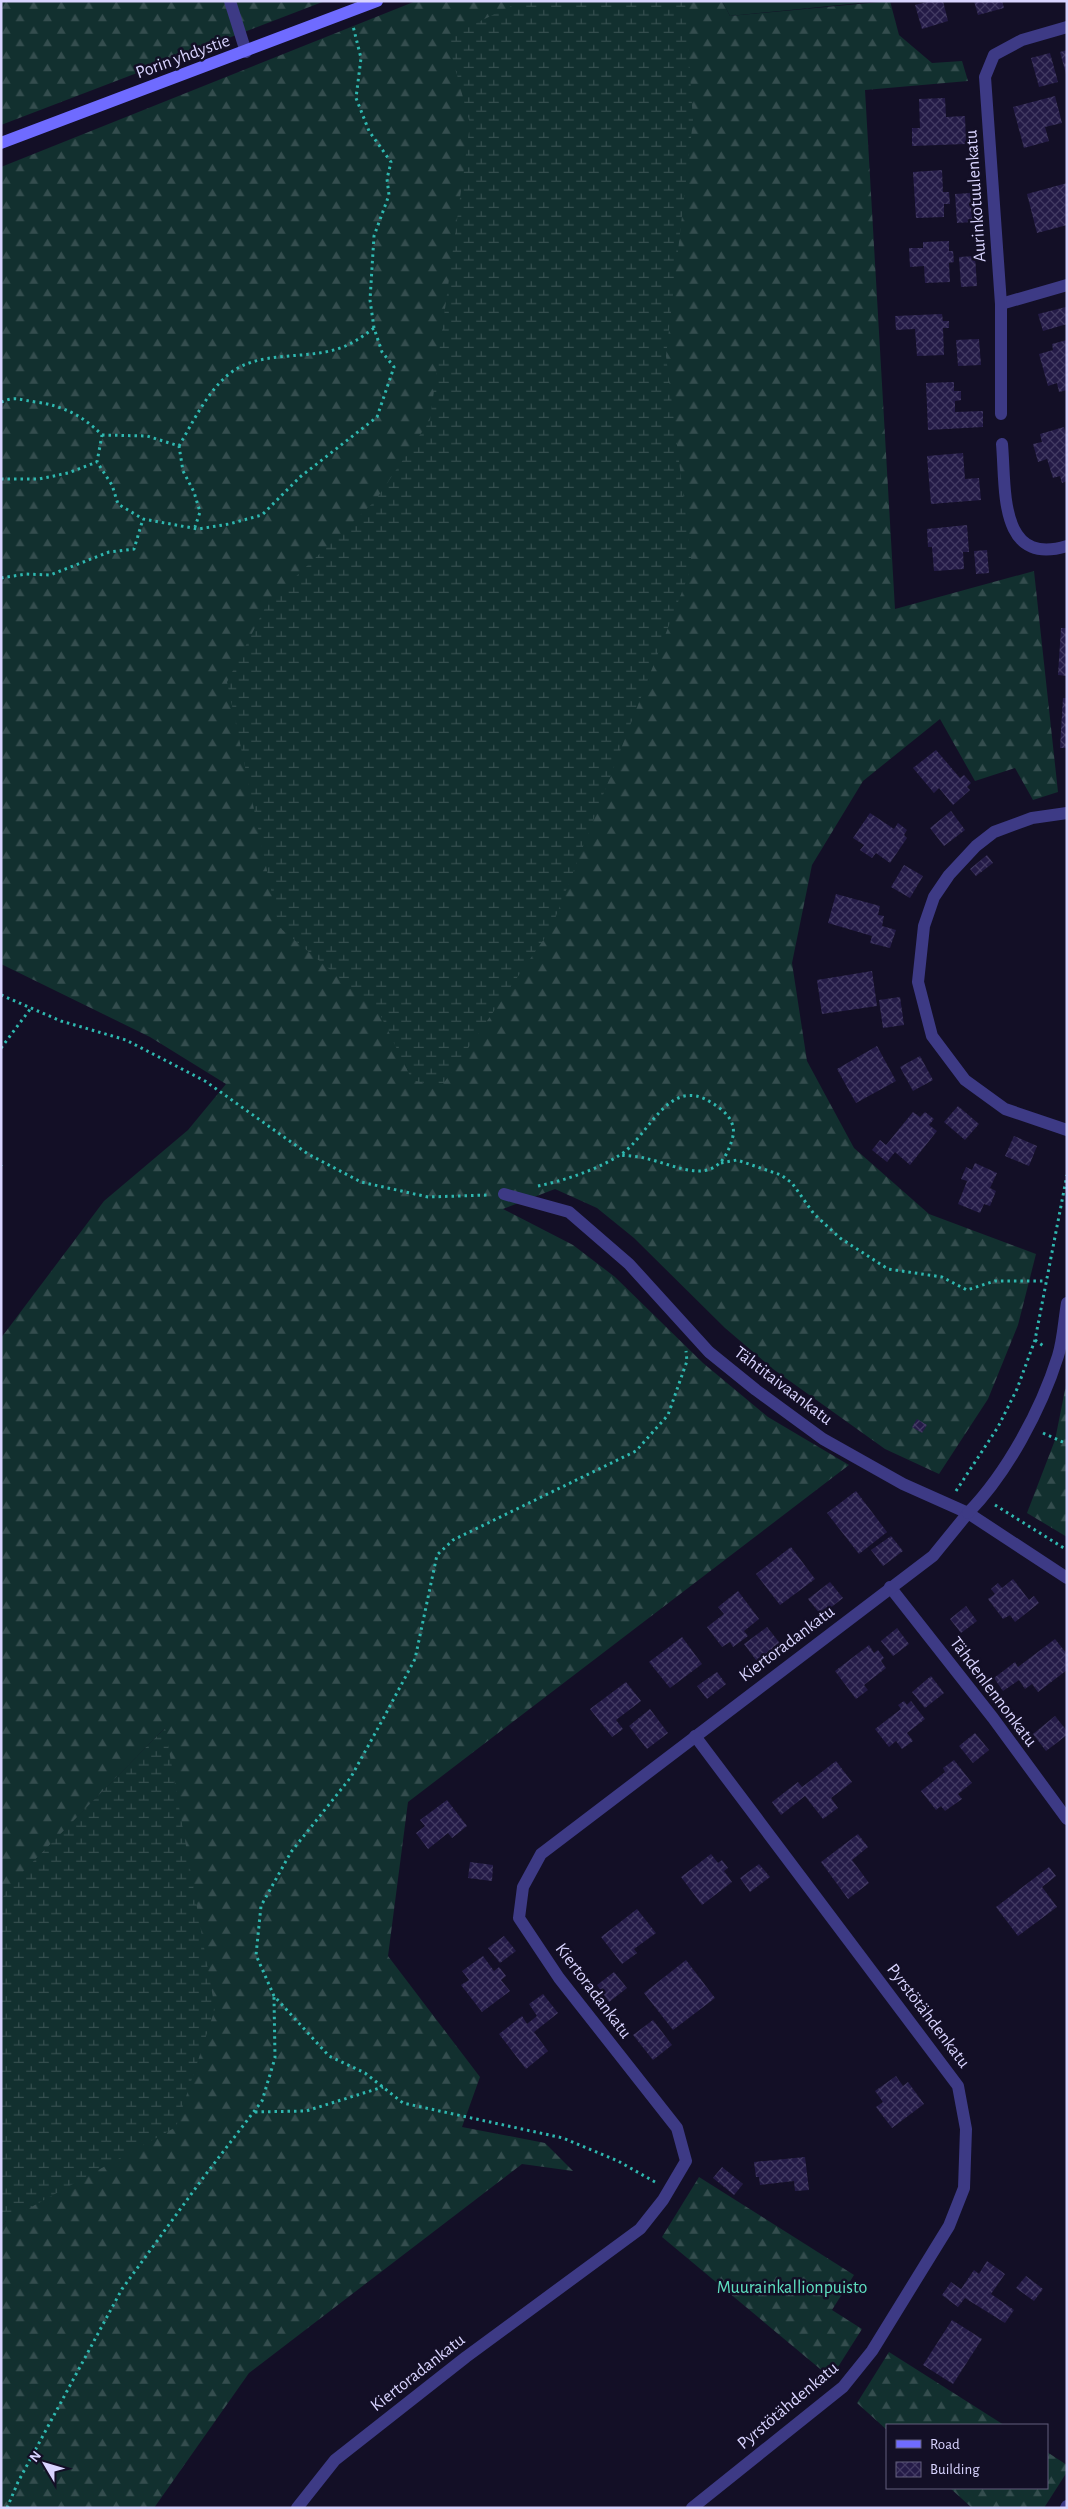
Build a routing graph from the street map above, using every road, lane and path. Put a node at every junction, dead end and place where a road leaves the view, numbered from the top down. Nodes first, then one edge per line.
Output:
1 (230, 1) edge
2 (377, 1) edge
3 (350, 13) junction
4 (1067, 27) edge
5 (246, 52) junction
6 (1, 143) edge
7 (1067, 285) edge
8 (1001, 304) junction
9 (374, 328) junction
10 (1, 402) edge
11 (1001, 414) dead end
12 (102, 434) junction
13 (1002, 444) dead end
14 (179, 446) junction
15 (97, 462) junction
16 (1, 479) edge
17 (143, 519) junction
18 (195, 527) junction
19 (1067, 546) edge
20 (1, 578) edge
21 (1067, 813) edge
22 (1, 995) edge
23 (31, 1008) junction
24 (1, 1048) edge
25 (1067, 1130) edge
26 (621, 1155) junction
27 (720, 1163) junction
28 (1067, 1175) edge
29 (530, 1188) dead end
30 (504, 1194) joint
31 (1045, 1281) junction
32 (1067, 1303) edge
33 (684, 1325) junction
34 (1030, 1425) junction
35 (1067, 1444) edge
36 (983, 1498) junction
37 (947, 1504) junction
38 (968, 1513) junction
39 (1067, 1550) edge
40 (1067, 1578) edge
41 (890, 1587) junction
42 (695, 1736) junction
43 (1067, 1819) edge
44 (274, 1996) junction
45 (383, 2087) junction
46 (254, 2112) junction
47 (669, 2190) junction
48 (7, 2508) edge
49 (297, 2508) edge
50 (692, 2508) edge

1 - 5 street
2 - 3 main road, Porin yhdystie
3 - 5 main road, Porin yhdystie
3 - 9 path
4 - 8 street, Aurinkotuulenkatu
5 - 6 main road, Porin yhdystie
7 - 8 street
8 - 11 street, Aurinkotuulenkatu
9 - 14 path
9 - 18 path
10 - 12 path
12 - 14 path
12 - 15 path
13 - 19 street
14 - 18 path
15 - 16 path
15 - 17 path
17 - 18 path
17 - 20 path
21 - 25 street
22 - 23 path
23 - 24 path
23 - 30 path
26 - 27 path
26 - 27 path
26 - 29 path
27 - 31 path
28 - 31 path
30 - 33 street, Tähtitaivaankatu
31 - 37 path
32 - 34 street, Kiertoradankatu
33 - 37 street, Tähtitaivaankatu
33 - 44 path
34 - 35 path
34 - 36 street, Kiertoradankatu
36 - 38 street, Kiertoradankatu
36 - 39 path
37 - 38 street, Tähtitaivaankatu
38 - 40 street, Tähtitaivaankatu
38 - 41 street, Kiertoradankatu
41 - 42 street, Kiertoradankatu
41 - 43 street, Tähdenlennonkatu
42 - 47 street, Kiertoradankatu
42 - 50 street, Pyrstötähdenkatu
44 - 45 path
44 - 46 path
45 - 46 path
45 - 47 path
46 - 48 path
47 - 49 street, Kiertoradankatu

